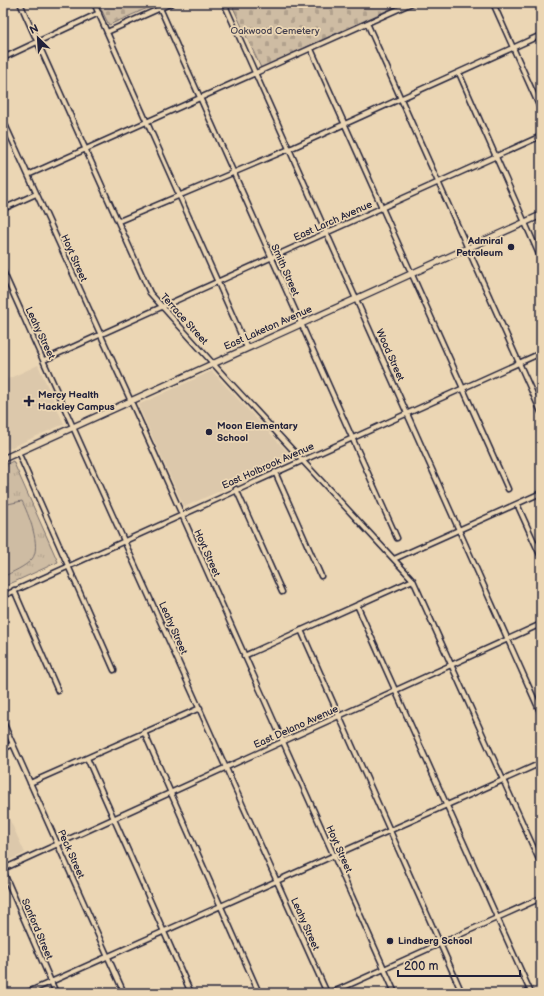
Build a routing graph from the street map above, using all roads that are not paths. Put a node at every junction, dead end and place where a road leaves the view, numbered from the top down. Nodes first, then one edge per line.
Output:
1 (20, 3) edge
2 (94, 3) edge
3 (172, 3) edge
4 (224, 3) edge
5 (412, 3) edge
6 (493, 3) edge
7 (160, 8) junction
8 (99, 13) junction
9 (367, 23) junction
10 (107, 32) junction
11 (541, 35) edge
12 (37, 42) junction
13 (312, 48) junction
14 (513, 48) junction
15 (3, 58) edge
16 (459, 73) junction
17 (255, 74) junction
18 (200, 98) junction
19 (401, 99) junction
20 (541, 110) edge
21 (3, 121) edge
22 (146, 122) junction
23 (345, 124) junction
24 (541, 136) edge
25 (85, 148) junction
26 (288, 148) junction
27 (495, 156) junction
28 (233, 172) junction
29 (28, 175) junction
30 (439, 182) junction
31 (36, 194) junction
32 (179, 196) junction
33 (382, 207) junction
34 (3, 209) edge
35 (541, 215) edge
36 (119, 221) junction
37 (525, 222) junction
38 (326, 232) junction
39 (468, 248) junction
40 (271, 257) junction
41 (541, 259) edge
42 (3, 270) edge
43 (412, 273) junction
44 (217, 281) junction
45 (356, 299) junction
46 (161, 307) junction
47 (300, 324) junction
48 (100, 335) junction
49 (247, 348) junction
50 (541, 353) edge
51 (44, 360) junction
52 (213, 363) junction
53 (519, 363) junction
54 (463, 388) junction
55 (129, 401) junction
56 (541, 412) edge
57 (407, 413) junction
58 (74, 427) junction
59 (352, 438) junction
60 (18, 452) junction
61 (3, 459) edge
62 (302, 460) junction
63 (274, 472) junction
64 (236, 489) junction
65 (508, 489) dead end
66 (541, 494) edge
67 (517, 504) junction
68 (181, 515) junction
69 (458, 530) junction
70 (397, 538) dead end
71 (124, 540) junction
72 (541, 557) edge
73 (394, 559) junction
74 (68, 565) junction
75 (321, 576) dead end
76 (413, 580) junction
77 (14, 590) junction
78 (282, 592) dead end
79 (3, 596) edge
80 (357, 605) junction
81 (541, 624) edge
82 (301, 630) junction
83 (507, 640) junction
84 (244, 656) junction
85 (452, 666) junction
86 (114, 670) dead end
87 (58, 690) dead end
88 (395, 691) junction
89 (200, 708) junction
90 (541, 714) edge
91 (339, 716) junction
92 (3, 722) edge
93 (144, 732) junction
94 (282, 742) junction
95 (13, 744) junction
96 (3, 749) edge
97 (87, 758) junction
98 (541, 762) edge
99 (226, 767) junction
100 (503, 780) junction
101 (30, 783) junction
102 (170, 793) junction
103 (446, 805) junction
104 (115, 819) junction
105 (390, 830) junction
106 (58, 844) junction
107 (333, 856) junction
108 (541, 864) edge
109 (3, 870) edge
110 (276, 881) junction
111 (541, 898) edge
112 (220, 906) junction
113 (497, 918) junction
114 (164, 932) junction
115 (441, 944) junction
116 (107, 957) junction
117 (384, 969) junction
118 (51, 982) junction
119 (26, 993) edge
120 (56, 993) edge
121 (124, 993) edge
122 (191, 993) edge
123 (259, 993) edge
124 (327, 993) edge
125 (331, 993) edge
126 (395, 993) edge
127 (462, 993) edge
128 (531, 993) edge

1 - 12 street, Terrace Street
2 - 8 street
3 - 7 street
4 - 17 street, Wood Street
5 - 9 street
6 - 14 street
7 - 10 street
7 - 18 street, Smith Street
8 - 10 street
8 - 12 street
9 - 13 street
9 - 19 street
10 - 22 street
11 - 14 street
12 - 15 street
12 - 25 street, Terrace Street
13 - 17 street
13 - 23 street
14 - 16 street
14 - 20 street
16 - 19 street
16 - 27 street
17 - 18 street
17 - 26 street, Wood Street
18 - 22 street
18 - 28 street, Smith Street
19 - 23 street
19 - 30 street
21 - 29 street, Hoyt Street
22 - 25 street
22 - 32 street
23 - 26 street
23 - 33 street
24 - 27 street, East Larch Avenue
25 - 29 street
25 - 36 street, Terrace Street
26 - 28 street
26 - 38 street, Wood Street
27 - 30 street, East Larch Avenue
27 - 37 street
28 - 32 street
28 - 40 street, Smith Street
29 - 31 street, Hoyt Street
30 - 33 street, East Larch Avenue
30 - 39 street
31 - 34 street
31 - 48 street, Hoyt Street
32 - 36 street
32 - 44 street
33 - 38 street, East Larch Avenue
33 - 43 street
35 - 37 main road, East Laketon Avenue
36 - 46 street, Terrace Street
37 - 39 main road, East Laketon Avenue
37 - 41 street
38 - 40 street, East Larch Avenue
38 - 45 street, Wood Street
39 - 43 main road, East Laketon Avenue
39 - 53 street
40 - 44 street, East Larch Avenue
40 - 47 street, Smith Street
42 - 51 street, Leahy Street
43 - 45 main road, East Laketon Avenue
43 - 54 street
44 - 46 street, East Larch Avenue
44 - 49 street
45 - 47 main road, East Laketon Avenue
45 - 57 street, Wood Street
46 - 48 street, East Larch Avenue
46 - 52 street, Terrace Street
47 - 49 main road, East Laketon Avenue
47 - 59 street, Smith Street
48 - 51 street, East Larch Avenue
48 - 55 street, Hoyt Street
49 - 52 main road, East Laketon Avenue
50 - 53 street, East Holbrook Avenue
51 - 58 street, Leahy Street
52 - 55 main road, East Laketon Avenue
52 - 62 street, Terrace Street
53 - 54 street, East Holbrook Avenue
53 - 56 street
54 - 57 street, East Holbrook Avenue
54 - 65 street
55 - 58 main road, East Laketon Avenue
55 - 68 street, Hoyt Street
57 - 59 street, East Holbrook Avenue
57 - 69 street, Wood Street
58 - 60 main road, East Laketon Avenue
58 - 71 street, Leahy Street
59 - 62 street, East Holbrook Avenue
59 - 70 street, Smith Street
60 - 61 main road, East Laketon Avenue
60 - 74 street
62 - 63 street, East Holbrook Avenue
62 - 73 street, Terrace Street
63 - 64 street, East Holbrook Avenue
63 - 75 street
64 - 68 street, East Holbrook Avenue
64 - 78 street
66 - 67 street
67 - 69 street
67 - 72 street
68 - 71 street, East Holbrook Avenue
68 - 84 street, Hoyt Street
69 - 73 street
69 - 83 street, Wood Street
71 - 74 street, East Holbrook Avenue
71 - 89 street, Leahy Street
73 - 76 street, Terrace Street
74 - 77 street, East Holbrook Avenue
74 - 86 street
76 - 80 street
76 - 85 street, Terrace Street
77 - 79 street, East Holbrook Avenue
77 - 87 street
80 - 82 street
80 - 88 street
81 - 83 street, East Delano Avenue
82 - 84 street
82 - 91 street
83 - 85 street, East Delano Avenue
83 - 90 street, Wood Street
84 - 94 street, Hoyt Street
85 - 88 street, East Delano Avenue
85 - 100 street, Terrace Street
88 - 91 street, East Delano Avenue
88 - 103 street
89 - 93 street
89 - 99 street, Leahy Street
91 - 94 street, East Delano Avenue
91 - 105 street
92 - 95 street, Peck Street
93 - 97 street
93 - 102 street
94 - 99 street, East Delano Avenue
94 - 107 street, Hoyt Street
95 - 96 street
95 - 101 street, Peck Street
97 - 101 street
97 - 104 street
98 - 100 street
99 - 102 street, East Delano Avenue
99 - 110 street, Leahy Street
100 - 103 street
100 - 108 street, Terrace Street
101 - 106 street, Peck Street
102 - 104 street, East Delano Avenue
102 - 112 street
103 - 105 street
103 - 113 street
104 - 106 street, East Delano Avenue
104 - 114 street
105 - 107 street
105 - 115 street
106 - 109 street, East Delano Avenue
106 - 116 street, Peck Street
107 - 110 street
107 - 117 street, Hoyt Street
109 - 118 street, Sanford Street
110 - 112 street
110 - 124 street, Leahy Street
111 - 113 street
112 - 114 street
112 - 123 street
113 - 115 street
113 - 128 street
114 - 116 street
114 - 122 street
115 - 117 street
115 - 127 street
116 - 118 street
116 - 121 street, Peck Street
117 - 125 street
117 - 126 street, Hoyt Street
118 - 119 street
118 - 120 street, Sanford Street

